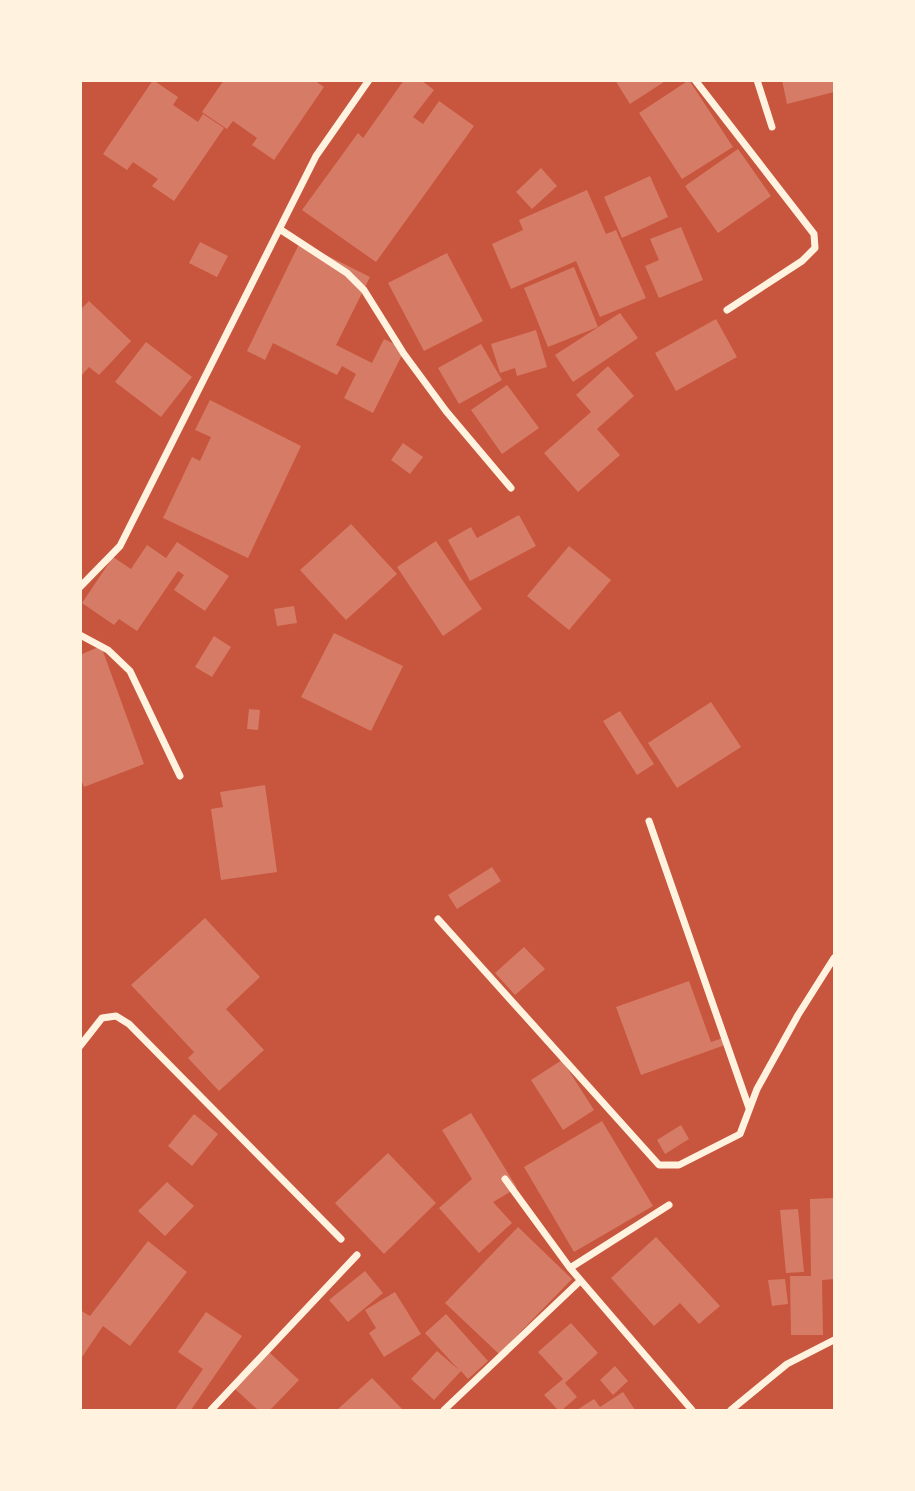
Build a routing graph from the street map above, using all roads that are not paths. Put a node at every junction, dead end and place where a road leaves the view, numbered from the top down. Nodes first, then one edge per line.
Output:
1 (369, 80) edge
2 (695, 80) edge
3 (758, 80) edge
4 (772, 127) dead end
5 (281, 230) junction
6 (727, 310) dead end
7 (511, 488) dead end
8 (80, 587) edge
9 (80, 635) edge
10 (180, 776) dead end
11 (649, 821) dead end
12 (438, 919) dead end
13 (835, 958) edge
14 (80, 1046) edge
15 (750, 1109) junction
16 (505, 1179) dead end
17 (669, 1205) dead end
18 (341, 1239) dead end
19 (357, 1255) dead end
20 (570, 1268) junction
21 (580, 1281) junction
22 (835, 1340) edge
23 (211, 1410) edge
24 (444, 1410) edge
25 (692, 1410) edge
26 (731, 1410) edge

1 - 5 street
2 - 6 street
3 - 4 street
5 - 7 street
5 - 8 street
9 - 10 street
11 - 15 street
12 - 15 street
13 - 15 street
14 - 18 street
16 - 20 street
17 - 20 street
19 - 23 street
20 - 21 street
21 - 24 street
21 - 25 street
22 - 26 street

